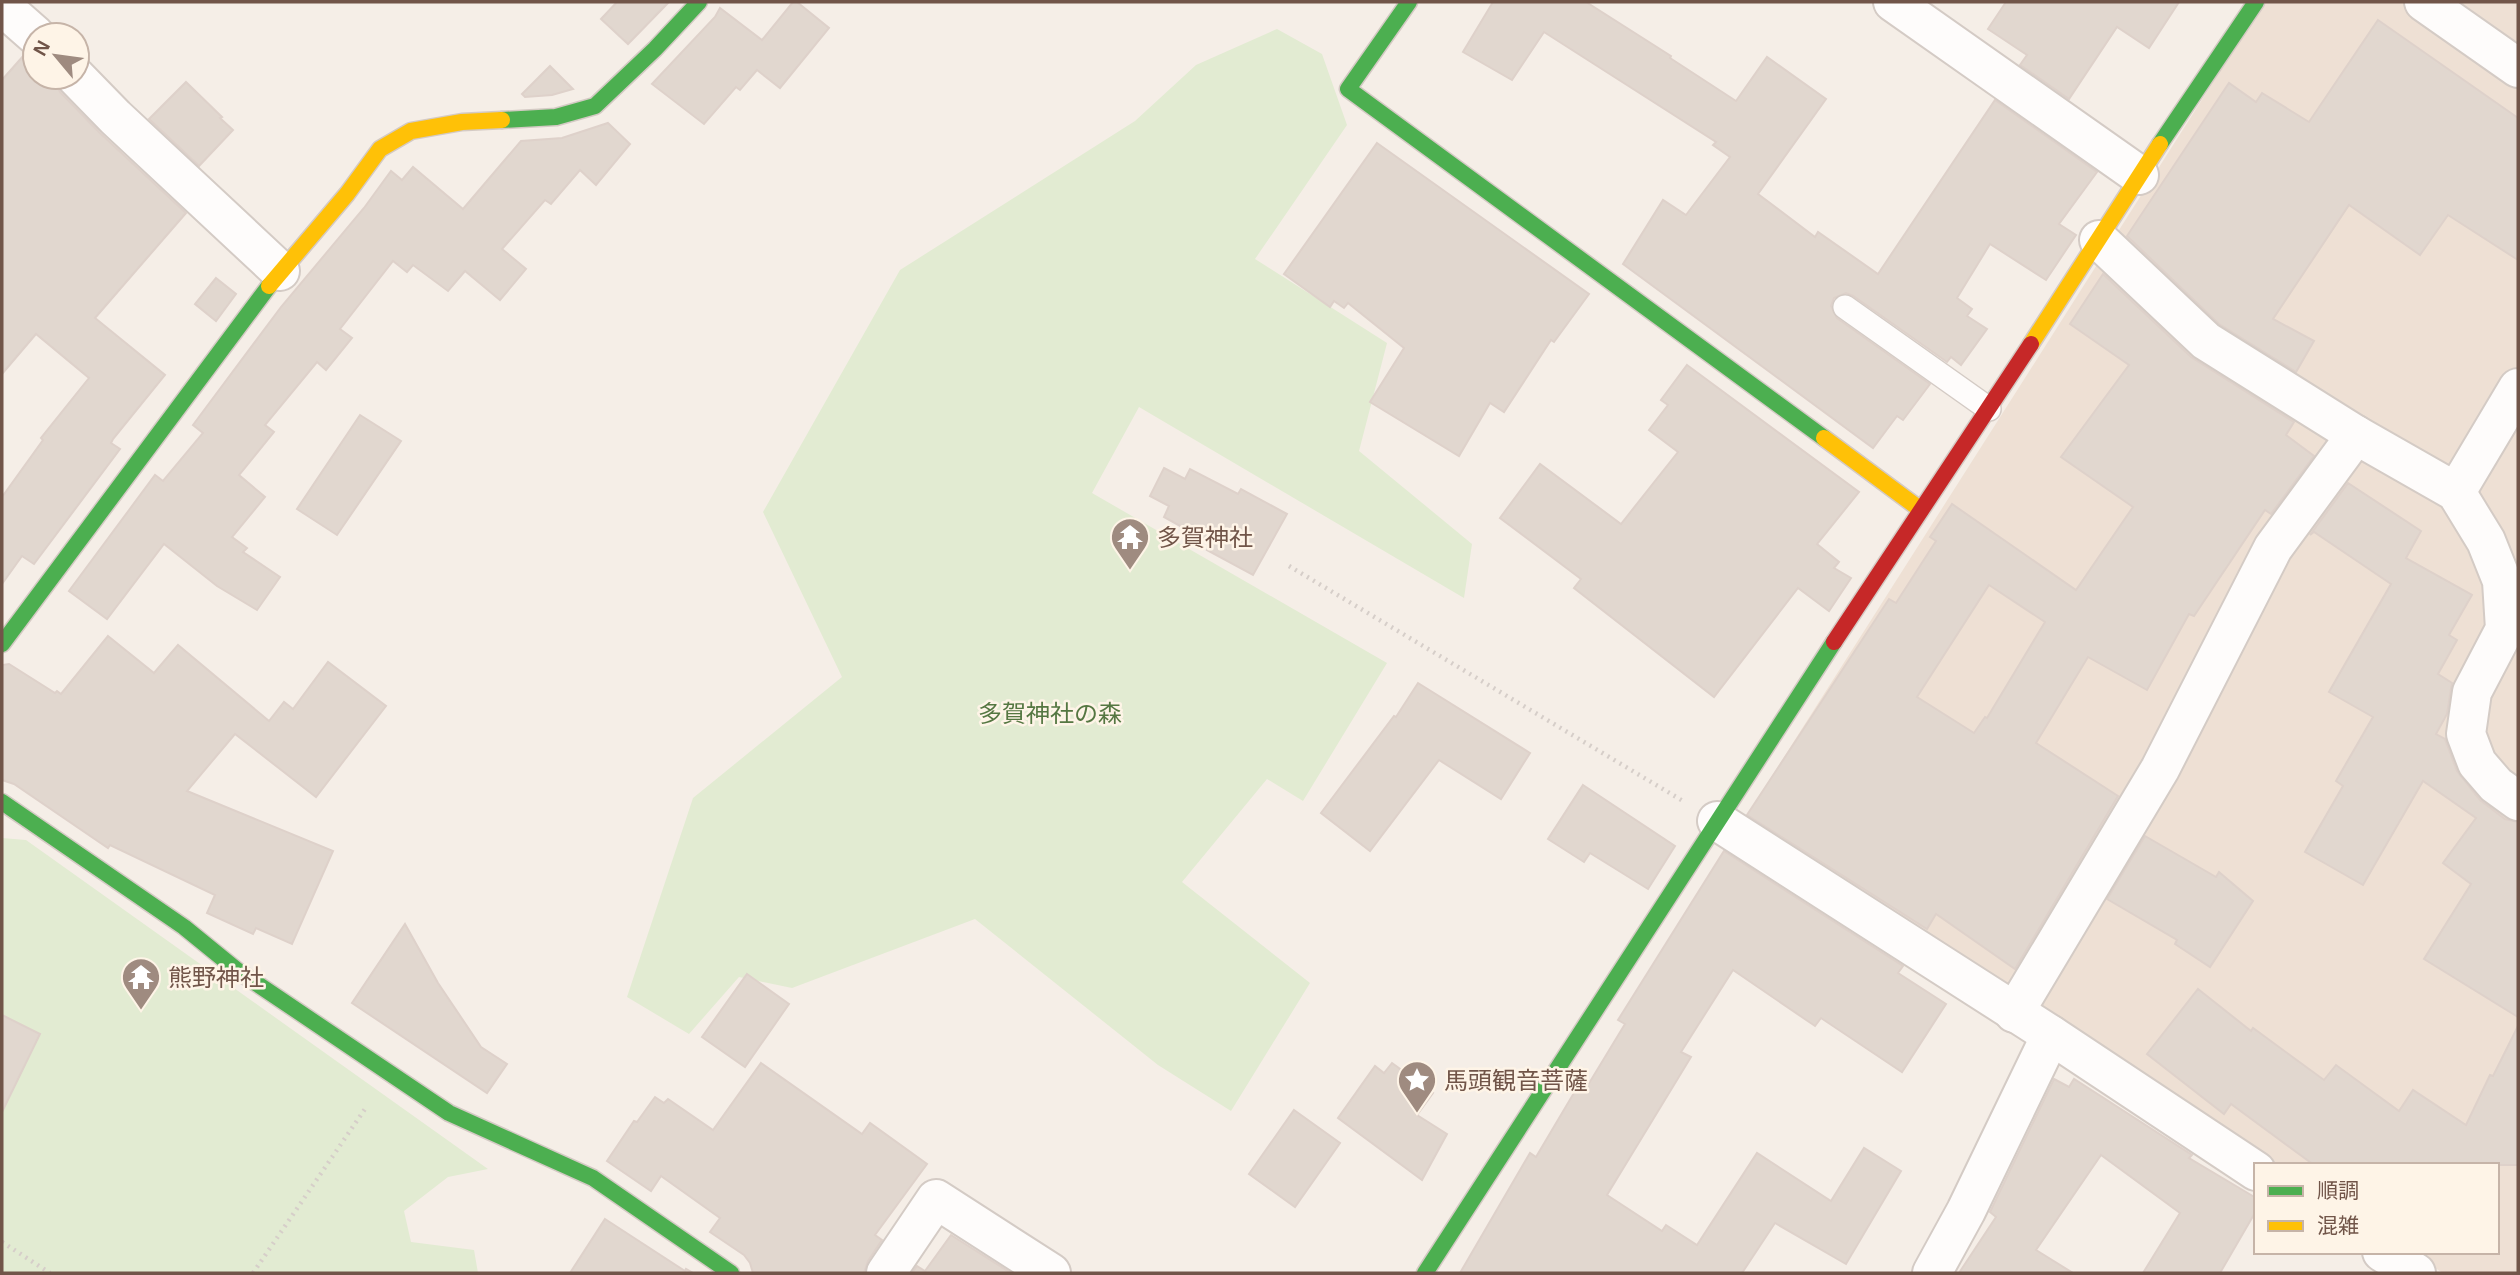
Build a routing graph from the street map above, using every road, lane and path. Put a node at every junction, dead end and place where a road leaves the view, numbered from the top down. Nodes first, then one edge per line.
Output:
1 (699, 2) edge
2 (1409, 2) edge
3 (1893, 2) edge
4 (2256, 2) edge
5 (2424, 2) edge
6 (2, 6) edge
7 (21, 23) edge
8 (2518, 68) edge
9 (90, 91) edge
10 (2139, 175) junction
11 (2099, 240) junction
12 (281, 271) junction
13 (1845, 307) dead end
14 (2518, 388) edge
15 (1989, 409) junction
16 (2356, 435) junction
17 (2456, 492) junction
18 (1921, 510) junction
19 (1289, 566) dead end
20 (2, 644) edge
21 (2518, 801) edge
22 (2, 802) edge
23 (1717, 821) junction
24 (2014, 1013) junction
25 (2051, 1035) junction
26 (389, 1073) junction
27 (2254, 1170) edge
28 (2, 1242) edge
29 (2385, 1254) edge
30 (50, 1273) edge
31 (253, 1273) edge
32 (731, 1273) edge
33 (886, 1273) edge
34 (1051, 1273) edge
35 (1425, 1273) edge
36 (1932, 1273) edge
37 (2416, 1273) edge

1 - 12 street
2 - 18 street
3 - 10 street
4 - 10 street
5 - 8 street
6 - 7 street
9 - 12 street
10 - 11 street
11 - 15 street
11 - 16 street
12 - 20 street
13 - 15 lane
14 - 17 street
15 - 18 street
16 - 17 street
16 - 24 street
17 - 21 street
18 - 23 street
19 - 23 path
22 - 26 street
23 - 24 street
23 - 35 street
24 - 25 street
25 - 27 street
25 - 36 street
26 - 31 path
26 - 32 street
28 - 30 path
29 - 37 street
33 - 34 street

